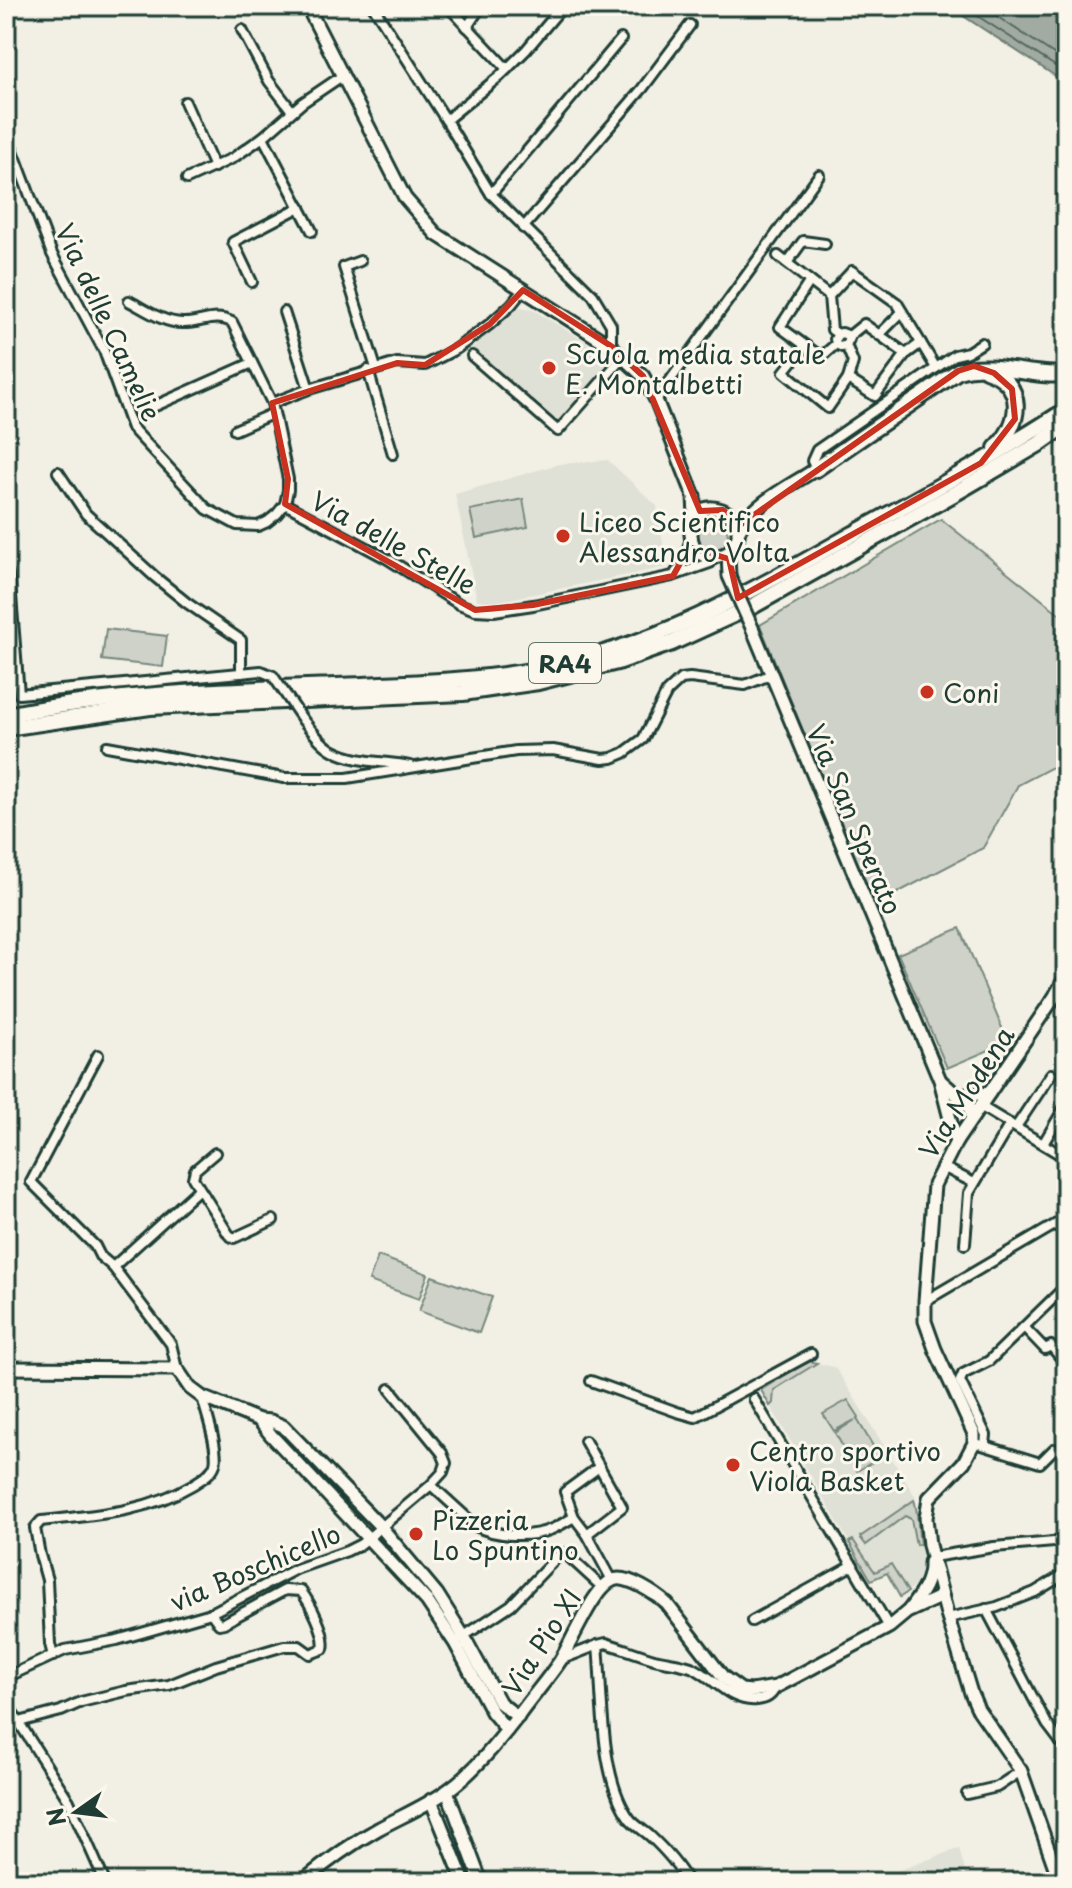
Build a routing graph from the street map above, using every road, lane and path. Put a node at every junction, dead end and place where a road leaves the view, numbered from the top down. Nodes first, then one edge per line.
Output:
1 (307, 6) edge
2 (373, 6) edge
3 (448, 6) edge
4 (481, 6) edge
5 (563, 6) edge
6 (690, 25) dead end
7 (467, 27) junction
8 (242, 30) dead end
9 (621, 39) dead end
10 (507, 69) junction
11 (342, 76) junction
12 (185, 102) dead end
13 (292, 111) junction
14 (446, 120) junction
15 (6, 132) edge
16 (263, 137) junction
17 (214, 167) junction
18 (819, 175) dead end
19 (187, 179) dead end
20 (491, 194) junction
21 (300, 207) junction
22 (523, 228) junction
23 (312, 231) dead end
24 (825, 244) dead end
25 (778, 256) dead end
26 (360, 261) dead end
27 (787, 263) junction
28 (810, 281) junction
29 (252, 282) dead end
30 (523, 290) junction
31 (829, 296) junction
32 (129, 301) dead end
33 (284, 312) dead end
34 (902, 312) junction
35 (879, 335) junction
36 (842, 340) junction
37 (921, 343) junction
38 (982, 343) dead end
39 (611, 346) junction
40 (804, 347) junction
41 (906, 354) junction
42 (472, 356) dead end
43 (623, 357) junction
44 (252, 363) junction
45 (974, 366) junction
46 (936, 368) junction
47 (372, 369) junction
48 (1066, 374) edge
49 (848, 379) junction
50 (309, 389) junction
51 (656, 400) junction
52 (273, 408) junction
53 (146, 410) dead end
54 (1066, 410) edge
55 (1066, 425) edge
56 (235, 430) dead end
57 (1066, 436) edge
58 (1039, 444) junction
59 (393, 454) dead end
60 (981, 463) junction
61 (816, 469) junction
62 (58, 472) dead end
63 (694, 496) junction
64 (285, 504) junction
65 (712, 508) junction
66 (756, 509) junction
67 (728, 513) junction
68 (695, 517) junction
69 (738, 532) junction
70 (691, 539) junction
71 (729, 552) junction
72 (714, 557) junction
73 (6, 566) edge
74 (673, 576) junction
75 (729, 576) junction
76 (241, 673) junction
77 (770, 675) junction
78 (6, 712) edge
79 (26, 718) junction
80 (6, 731) edge
81 (107, 746) dead end
82 (418, 768) junction
83 (1066, 976) edge
84 (1061, 999) edge
85 (98, 1055) dead end
86 (1051, 1074) dead end
87 (940, 1080) junction
88 (989, 1093) junction
89 (959, 1096) junction
90 (1066, 1105) edge
91 (980, 1106) junction
92 (949, 1111) junction
93 (972, 1118) junction
94 (1013, 1126) junction
95 (956, 1142) junction
96 (1043, 1144) junction
97 (215, 1153) dead end
98 (1066, 1158) edge
99 (943, 1167) junction
100 (974, 1183) junction
101 (199, 1189) junction
102 (1066, 1217) edge
103 (273, 1220) dead end
104 (965, 1244) dead end
105 (113, 1267) junction
106 (1066, 1287) edge
107 (925, 1301) junction
108 (1024, 1327) junction
109 (811, 1354) dead end
110 (1066, 1364) edge
111 (6, 1368) edge
112 (177, 1369) junction
113 (591, 1381) dead end
114 (390, 1389) dead end
115 (202, 1397) junction
116 (754, 1399) dead end
117 (259, 1420) junction
118 (585, 1441) dead end
119 (980, 1444) junction
120 (1054, 1449) dead end
121 (599, 1467) junction
122 (431, 1485) junction
123 (574, 1517) junction
124 (381, 1527) junction
125 (587, 1534) junction
126 (367, 1537) junction
127 (1066, 1541) edge
128 (931, 1551) junction
129 (853, 1565) junction
130 (1065, 1576) edge
131 (608, 1584) junction
132 (942, 1596) junction
133 (986, 1609) junction
134 (907, 1612) junction
135 (211, 1613) junction
136 (948, 1618) junction
137 (752, 1621) dead end
138 (889, 1627) junction
139 (459, 1640) junction
140 (598, 1645) junction
141 (53, 1656) junction
142 (560, 1660) junction
143 (776, 1687) junction
144 (518, 1717) junction
145 (19, 1722) junction
146 (507, 1730) junction
147 (1066, 1749) edge
148 (1021, 1771) junction
149 (447, 1791) junction
150 (967, 1794) dead end
151 (431, 1800) junction
152 (105, 1882) edge
153 (302, 1882) edge
154 (464, 1882) edge
155 (481, 1882) edge
156 (688, 1882) edge
157 (1060, 1882) edge

1 - 11 street
2 - 14 street
3 - 7 street
4 - 7 street
5 - 10 street
6 - 22 street
7 - 10 street
8 - 13 street
9 - 20 street
10 - 14 street
11 - 13 street
11 - 30 street
12 - 17 street
13 - 16 street
14 - 20 street
15 - 64 street, Via delle Camelie
16 - 17 street
16 - 21 street
17 - 19 street
18 - 51 street
20 - 22 street
21 - 23 street
21 - 29 street
22 - 39 street
24 - 27 street
25 - 27 street
26 - 47 street
27 - 28 street
28 - 31 street
28 - 40 street
30 - 39 street
30 - 47 street
31 - 34 street
31 - 36 street
32 - 44 street
33 - 50 street
34 - 35 street
34 - 37 street
35 - 36 street
35 - 41 street
36 - 40 street
36 - 49 street
37 - 41 street
37 - 46 street
38 - 46 street
39 - 43 street
40 - 49 street
41 - 49 street
42 - 43 street
43 - 51 street
44 - 52 street
44 - 53 street
45 - 48 highway
45 - 60 highway
45 - 61 highway
46 - 61 street
47 - 50 street
47 - 59 street
50 - 52 street
51 - 63 street
52 - 56 street
52 - 64 street
54 - 60 highway, RA4
55 - 58 highway, RA4
57 - 58 highway
58 - 79 highway, RA4
60 - 79 highway, RA4
61 - 66 street
62 - 76 street
63 - 65 street
63 - 68 street
64 - 74 street, Via delle Stelle
65 - 67 street
65 - 68 street
66 - 67 street
66 - 69 street
67 - 69 street
68 - 70 street
69 - 71 street
70 - 72 street
70 - 74 street
71 - 72 street
71 - 75 street
72 - 74 street, Via delle Stelle
72 - 75 street
73 - 76 street
75 - 77 street, Via San Sperato, bridge
76 - 82 street, bridge
77 - 82 street
77 - 87 street, Via San Sperato
78 - 79 highway, RA4
79 - 80 highway, RA4
81 - 82 street
83 - 84 street, Via Modena
84 - 88 street, Via Modena
85 - 105 street
86 - 94 street
87 - 89 street
87 - 92 street, Via San Sperato
88 - 89 street
88 - 91 street, Via Modena
89 - 93 street
90 - 96 street
91 - 93 street, Via Modena
91 - 94 street
92 - 93 street
92 - 95 street, Via San Sperato
93 - 95 street, Via Modena
94 - 96 street
94 - 100 street
95 - 99 street, Via Modena
96 - 98 street
97 - 101 street
99 - 100 street
99 - 107 street, Via Modena
100 - 104 street
101 - 103 street
101 - 105 street
102 - 107 street
105 - 112 street
106 - 108 street
107 - 119 street, Via Modena
108 - 110 street
108 - 119 street
109 - 113 street
111 - 112 street
112 - 115 street
114 - 122 street
115 - 117 street
115 - 141 street
116 - 129 street
117 - 124 street
117 - 126 street
118 - 121 street
119 - 120 street
119 - 128 street
121 - 123 street
121 - 125 street
122 - 123 street
122 - 124 street, via Boschicello
123 - 125 street
124 - 126 street, via Boschicello
124 - 139 street
125 - 131 street
126 - 135 street, via Boschicello
126 - 139 street
127 - 128 street
128 - 132 street
128 - 134 street
129 - 137 street
129 - 138 street
130 - 133 street
131 - 139 street
131 - 142 street, Via Pio XI
131 - 143 street, Via Pio XI
132 - 134 street, Via Pio XI
132 - 136 street
133 - 136 street
133 - 147 street
134 - 138 street, Via Pio XI
135 - 141 street, via Boschicello
135 - 145 street
136 - 148 street
138 - 143 street, Via Pio XI
139 - 144 street
139 - 146 street
140 - 142 street
140 - 143 street
140 - 156 street
141 - 145 street
142 - 144 street, Via Pio XI
144 - 146 street, Via Pio XI
145 - 152 street
146 - 149 street, Via Pio XI
148 - 150 street
148 - 157 street
149 - 151 street, Via Pio XI
149 - 155 street
151 - 153 street, Via Pio XI
151 - 154 street

